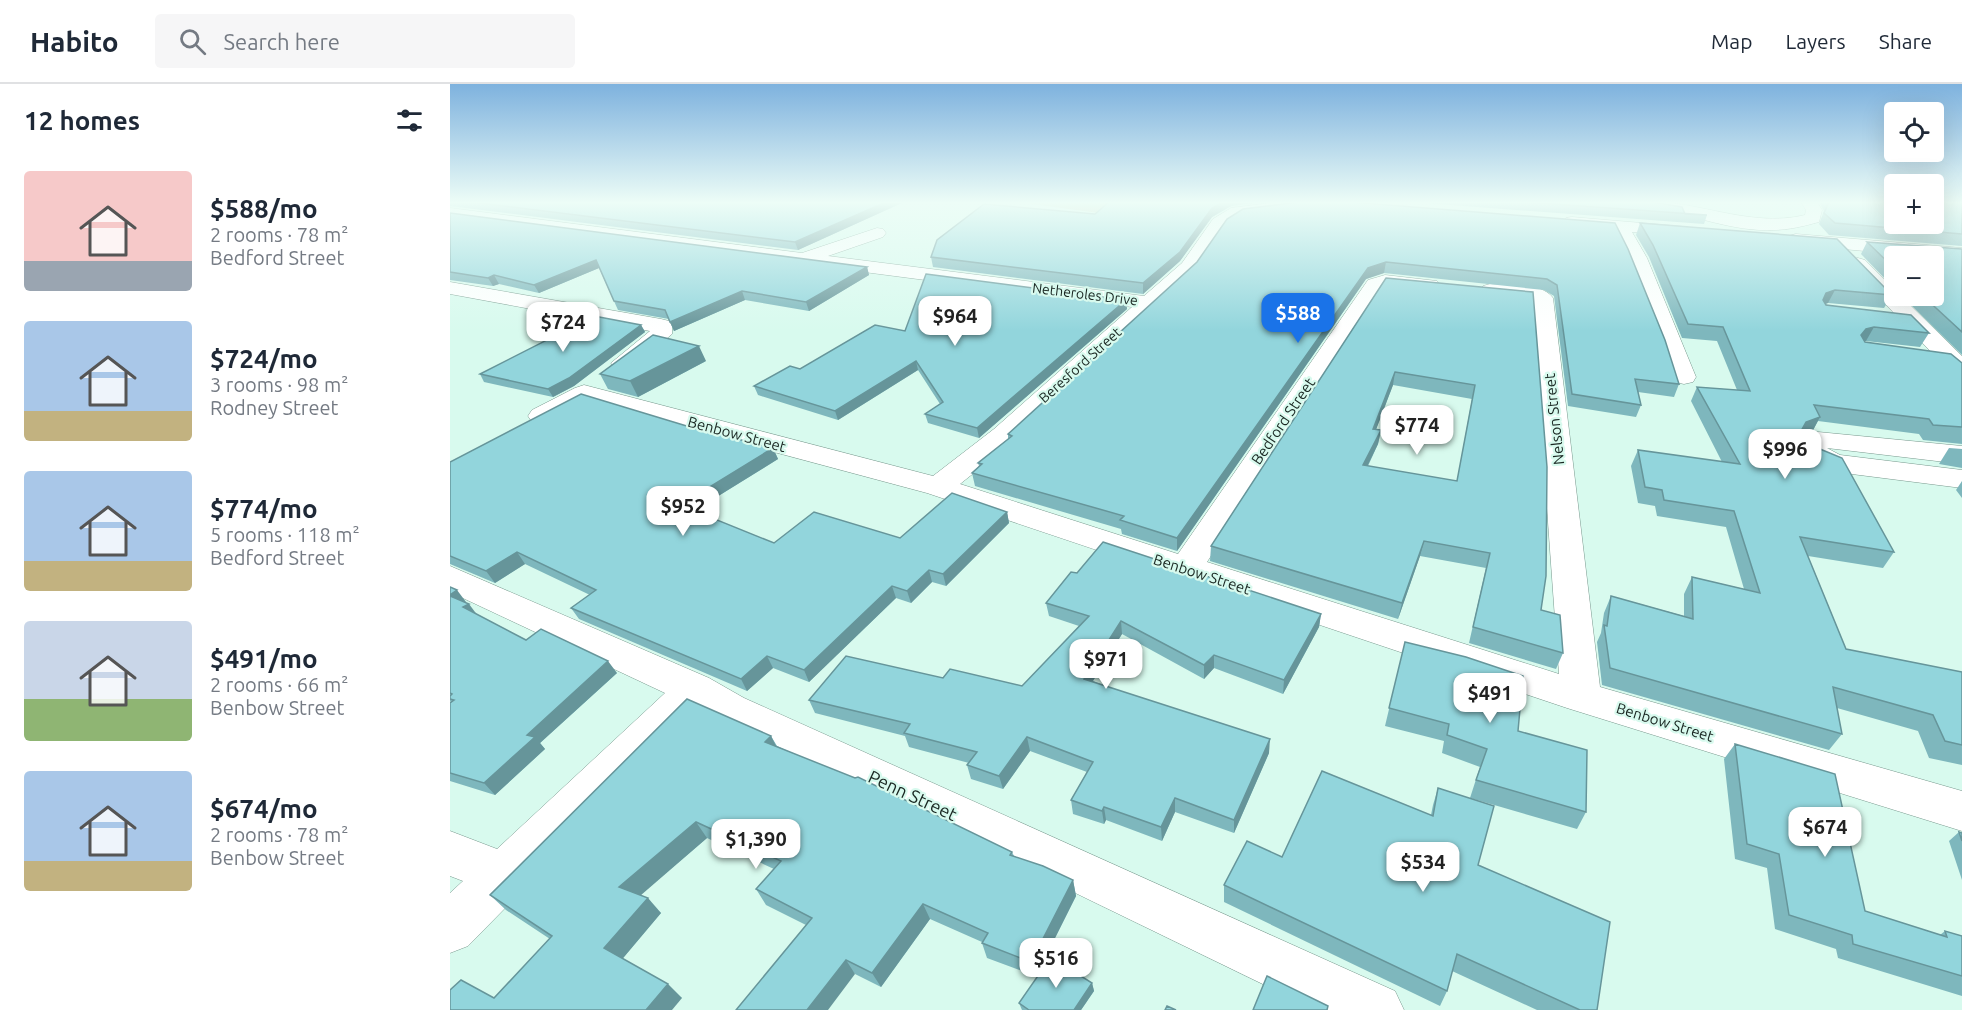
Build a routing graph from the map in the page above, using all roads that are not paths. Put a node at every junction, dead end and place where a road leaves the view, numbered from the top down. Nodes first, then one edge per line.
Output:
1 (707, 245) edge
2 (842, 245) edge
3 (1204, 245) edge
4 (1630, 245) edge
5 (1839, 245) edge
6 (1853, 245) edge
7 (1962, 254) edge
8 (805, 258) junction
9 (1385, 281) joint
10 (450, 288) edge
11 (1148, 303) junction
12 (1876, 316) edge
13 (1912, 320) junction
14 (1947, 359) edge
15 (1684, 377) dead end
16 (598, 382) junction
17 (522, 426) edge
18 (1962, 455) edge
19 (1962, 479) edge
20 (938, 487) junction
21 (1186, 568) junction
22 (450, 578) edge
23 (695, 689) junction
24 (1581, 697) junction
25 (1962, 812) edge
26 (450, 854) edge
27 (505, 875) junction
28 (450, 928) edge
29 (1376, 1010) edge

1 - 8 street, Netheroles Drive
2 - 8 street
3 - 11 street, Beresford Street
4 - 15 street
5 - 13 street
6 - 7 street
8 - 11 street, Netheroles Drive
9 - 21 street, Bedford Street
9 - 24 street, Nelson Street
10 - 16 street
11 - 20 street, Beresford Street
12 - 13 street
13 - 14 street
16 - 17 street
16 - 20 street, Benbow Street
18 - 19 street
20 - 21 street, Benbow Street
21 - 24 street, Benbow Street
22 - 23 street, Penn Street
23 - 27 street
23 - 29 street, Penn Street
24 - 25 street, Benbow Street
26 - 27 street
27 - 28 street

